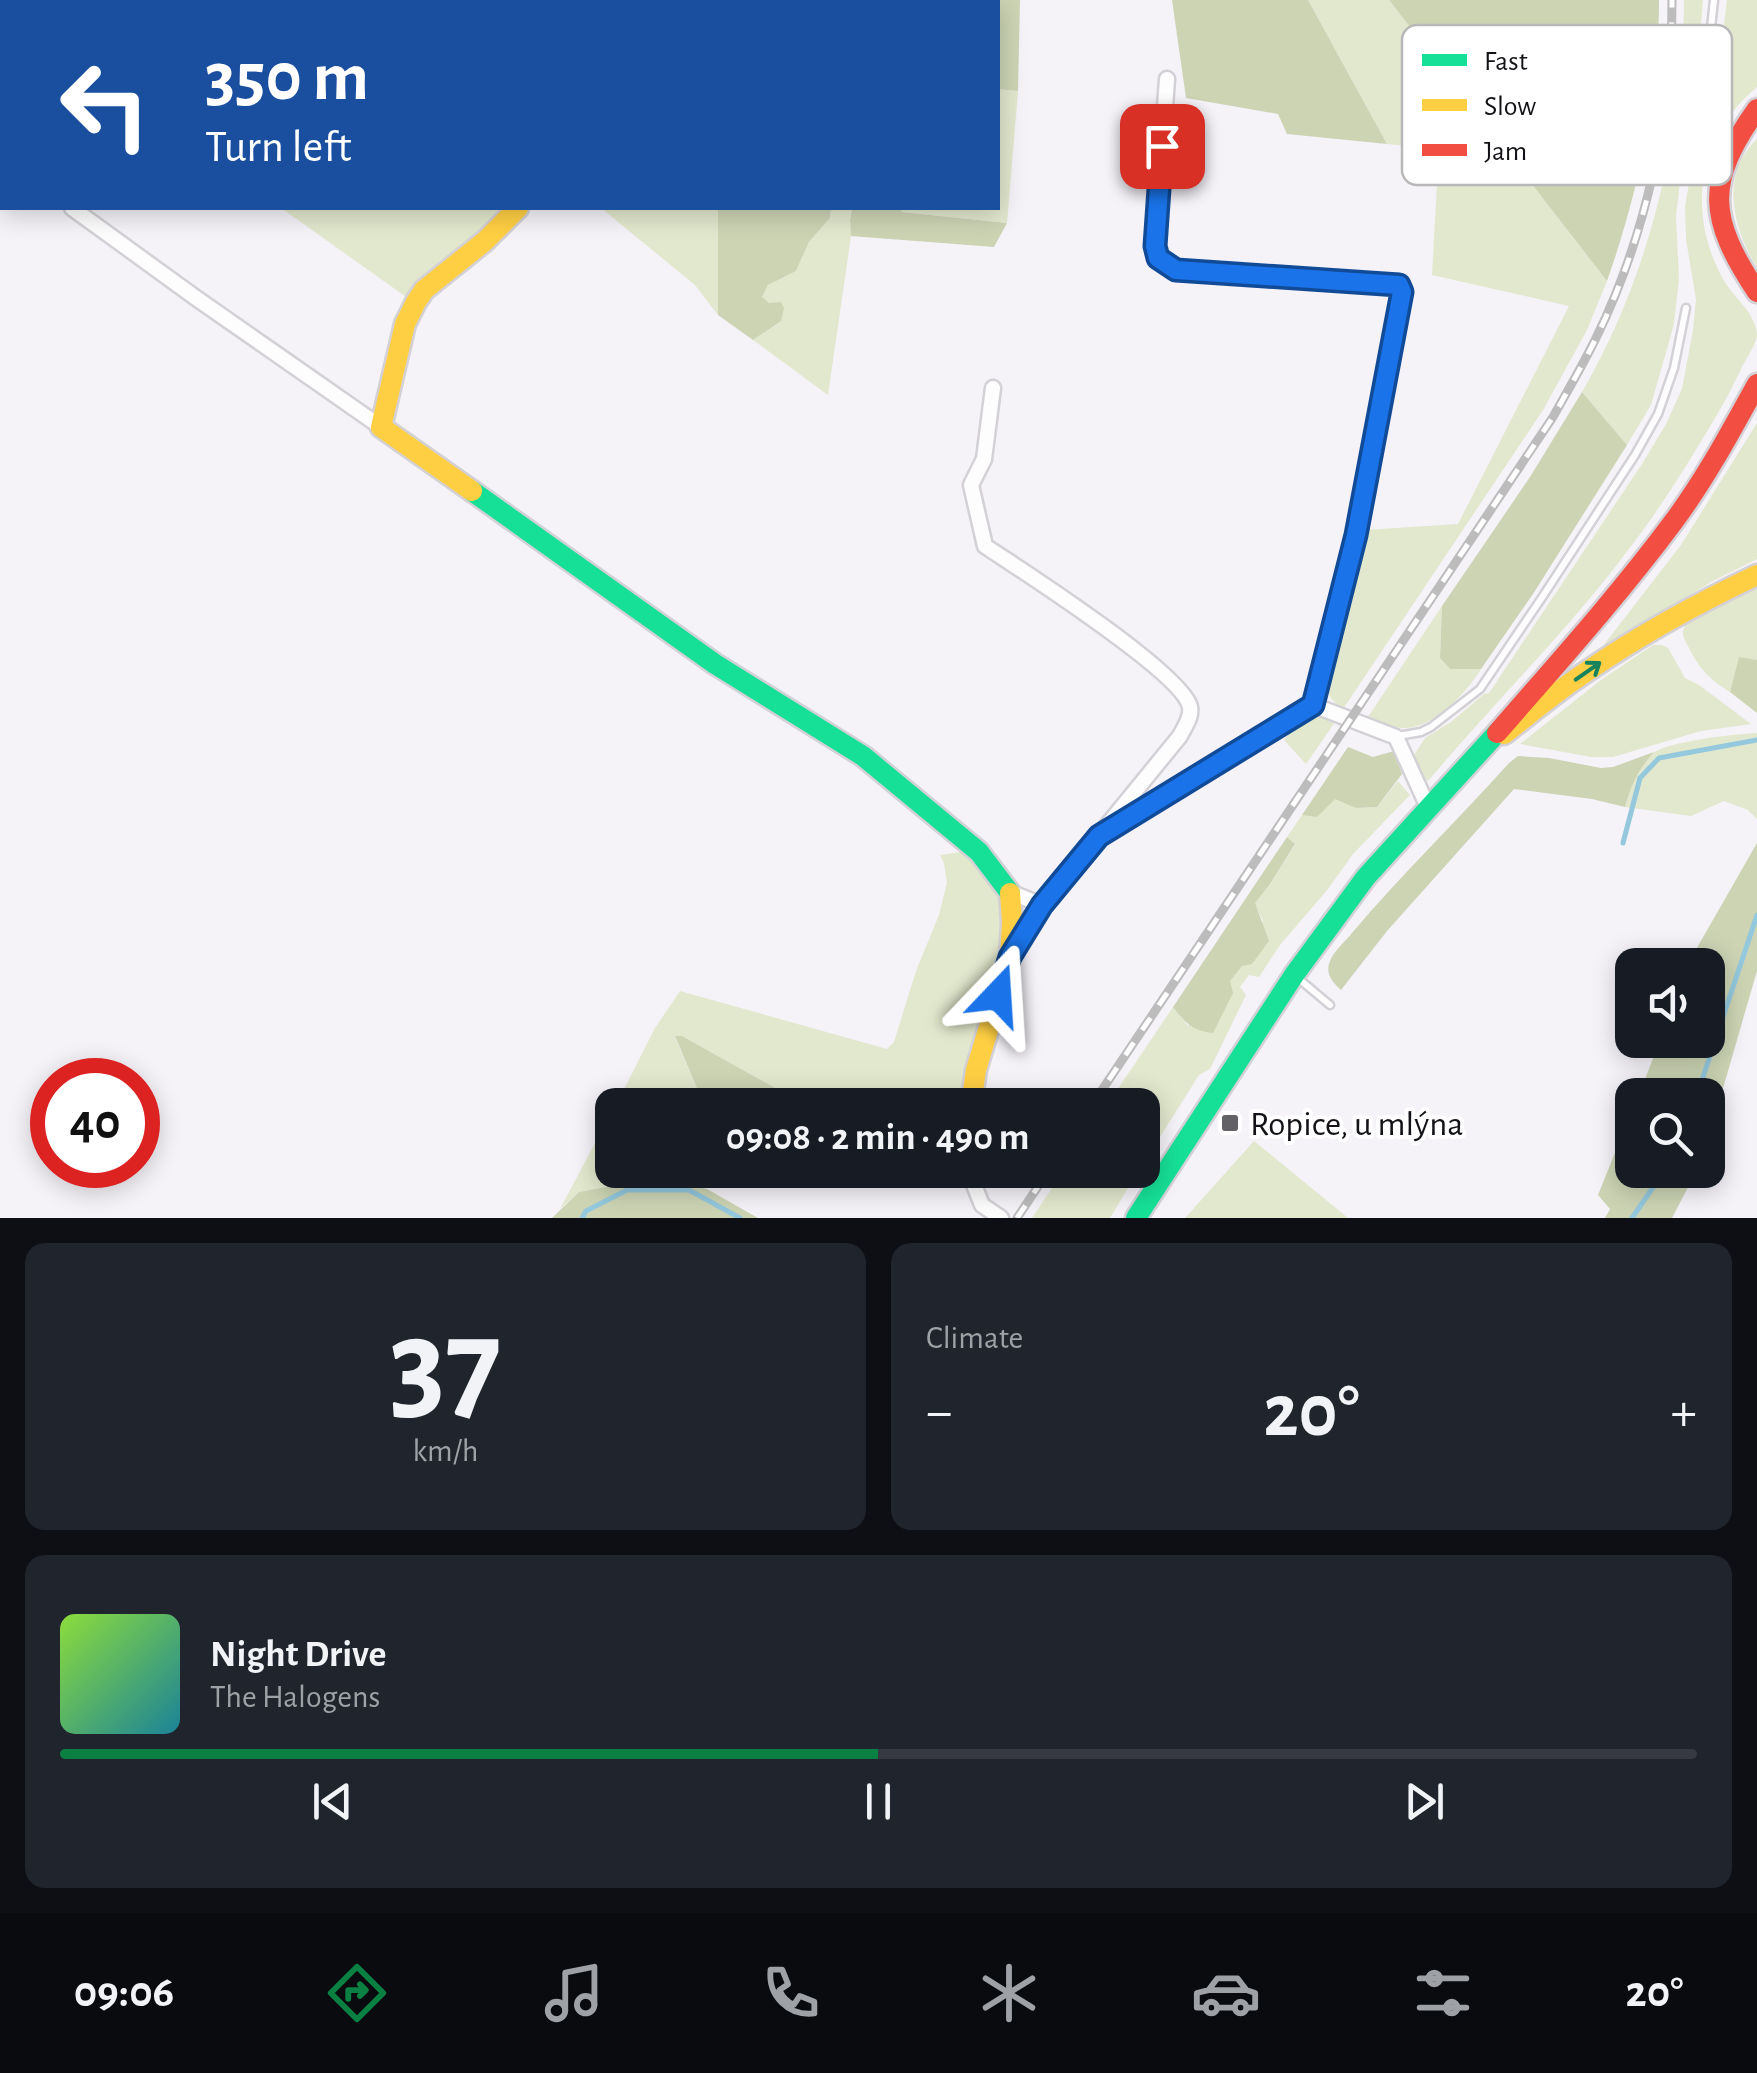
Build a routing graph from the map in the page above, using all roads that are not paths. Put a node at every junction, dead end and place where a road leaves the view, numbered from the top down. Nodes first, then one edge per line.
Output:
1 (1714, 0) edge
2 (1711, 25) edge
3 (1166, 79) dead end
4 (1753, 118) edge
5 (1732, 148) edge
6 (1720, 185) edge
7 (75, 210) edge
8 (516, 210) edge
9 (1757, 292) edge
10 (1686, 308) dead end
11 (1757, 384) edge
12 (992, 388) dead end
13 (381, 427) junction
14 (1757, 574) edge
15 (1313, 705) junction
16 (1396, 737) junction
17 (1482, 750) junction
18 (1428, 808) junction
19 (1099, 836) junction
20 (1010, 892) junction
21 (1042, 905) junction
22 (1010, 957) junction
23 (1294, 975) junction
24 (1330, 1004) dead end
25 (973, 1088) edge
26 (975, 1188) edge
27 (1001, 1218) edge
28 (1136, 1218) edge

1 - 2 lane
3 - 15 street
4 - 5 main road
6 - 9 main road
7 - 13 street
8 - 13 main road
10 - 16 lane
11 - 17 main road
12 - 19 street
13 - 20 main road
17 -> 14 main road
15 - 16 street
15 - 19 street
16 - 18 street
17 - 18 main road
18 - 23 main road
19 - 21 street
20 - 21 street
20 - 22 main road
21 - 22 street
22 - 25 main road
23 - 24 lane
23 - 28 main road
26 - 27 street

